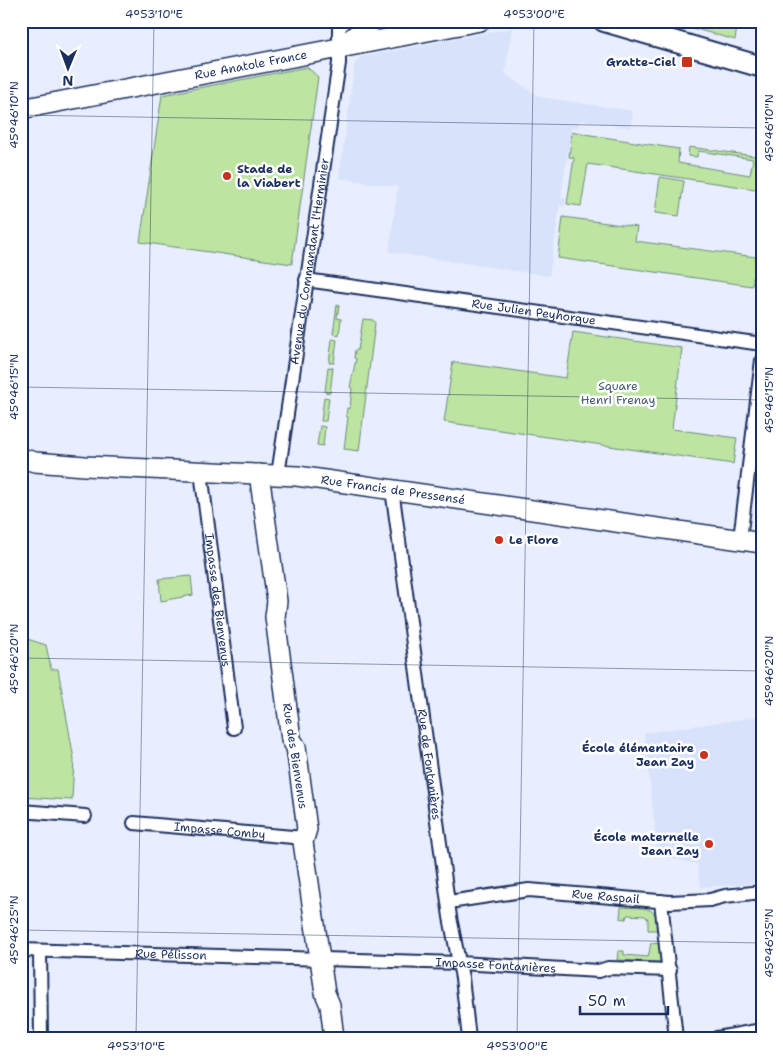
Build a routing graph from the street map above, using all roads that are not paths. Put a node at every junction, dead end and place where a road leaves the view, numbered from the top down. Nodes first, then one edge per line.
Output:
1 (344, 21) edge
2 (480, 21) edge
3 (604, 21) edge
4 (366, 29) edge
5 (339, 48) junction
6 (762, 67) edge
7 (21, 110) edge
8 (306, 280) junction
9 (762, 344) edge
10 (762, 360) edge
11 (21, 458) edge
12 (201, 472) junction
13 (258, 474) junction
14 (278, 474) junction
15 (392, 489) junction
16 (740, 539) junction
17 (762, 543) edge
18 (234, 728) dead end
19 (21, 811) edge
20 (85, 816) dead end
21 (134, 823) dead end
22 (304, 838) junction
23 (762, 892) edge
24 (661, 901) junction
25 (449, 902) junction
26 (21, 950) edge
27 (40, 951) junction
28 (320, 960) junction
29 (460, 963) junction
30 (670, 970) junction
31 (762, 1030) edge
32 (41, 1038) edge
33 (334, 1038) edge
34 (470, 1038) edge
35 (676, 1038) edge
36 (717, 1038) edge

1 - 5 street, Avenue du Commandant l'Herminier
2 - 4 street
3 - 6 main road
4 - 5 street
5 - 7 street, Rue Anatole France
5 - 8 street, Avenue du Commandant l'Herminier
8 - 9 street, Rue Julien Peyhorgue
8 - 14 street, Avenue du Commandant l'Herminier
10 - 16 street
11 - 12 street, Rue Francis de Pressensé
12 - 13 street, Rue Francis de Pressensé
12 - 18 street, Impasse des Bienvenus
13 - 14 street, Rue Francis de Pressensé
13 - 22 street, Rue des Bienvenus
14 - 15 street, Rue Francis de Pressensé
15 - 16 street, Rue Francis de Pressensé
15 - 25 street, Rue de Fontanières
16 - 17 street, Rue Francis de Pressensé
19 - 20 street
21 - 22 street, Impasse Comby
22 - 28 street, Rue des Bienvenus
23 - 24 street, Rue Raspail
24 - 25 street, Rue Raspail
24 - 30 street
25 - 29 street, Rue de Fontanières
26 - 27 street, Rue Pélisson
27 - 28 street, Rue Pélisson
27 - 32 street
28 - 29 street, Impasse Fontanières
28 - 33 street, Rue des Bienvenus
29 - 30 street, Impasse Fontanières
29 - 34 street, Rue de Fontanières
30 - 35 street
31 - 36 street

